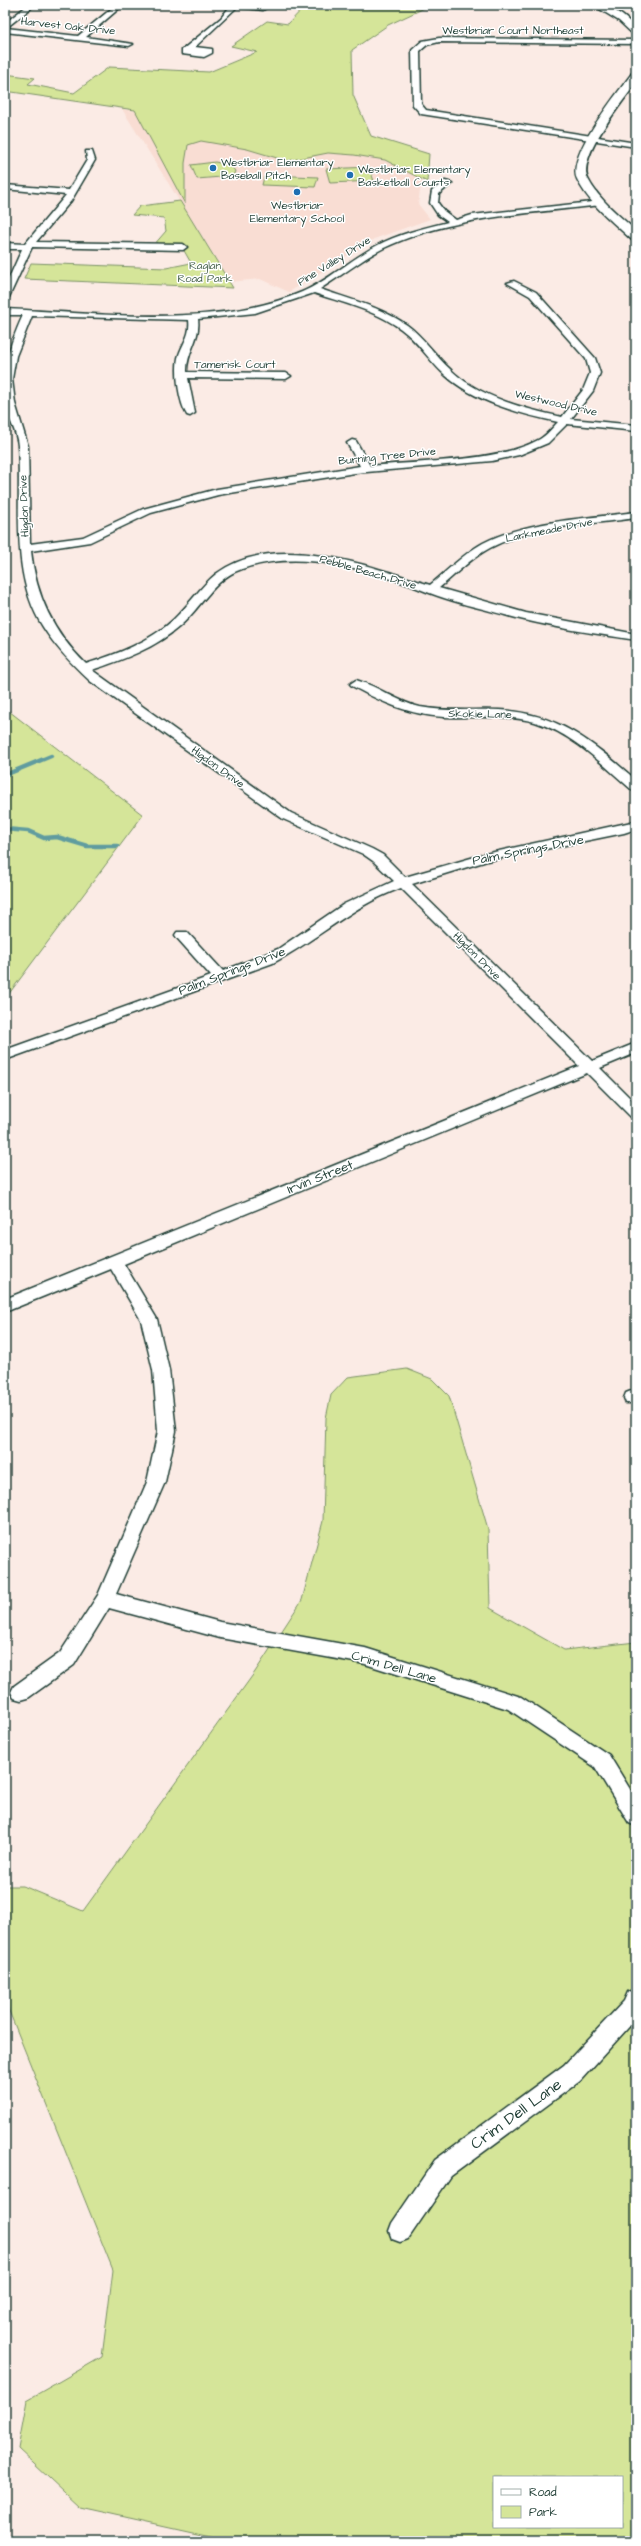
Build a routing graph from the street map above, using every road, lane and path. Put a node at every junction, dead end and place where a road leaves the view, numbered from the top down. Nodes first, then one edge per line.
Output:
1 (32, 5) edge
2 (120, 5) edge
3 (235, 5) edge
4 (598, 5) edge
5 (263, 8) dead end
6 (5, 26) edge
7 (5, 30) edge
8 (636, 34) edge
9 (78, 39) junction
10 (636, 42) edge
11 (129, 44) dead end
12 (187, 50) dead end
13 (636, 75) edge
14 (595, 137) junction
15 (636, 145) edge
16 (88, 153) dead end
17 (448, 183) dead end
18 (5, 187) edge
19 (71, 193) junction
20 (601, 203) junction
21 (454, 222) junction
22 (636, 238) edge
23 (29, 245) junction
24 (5, 246) edge
25 (183, 247) dead end
26 (511, 283) dead end
27 (313, 290) junction
28 (5, 297) edge
29 (5, 312) edge
30 (29, 313) junction
31 (193, 318) junction
32 (6, 369) edge
33 (184, 375) junction
34 (286, 376) dead end
35 (190, 413) dead end
36 (565, 419) junction
37 (636, 428) edge
38 (352, 443) dead end
39 (367, 469) junction
40 (636, 515) edge
41 (26, 548) junction
42 (431, 590) junction
43 (636, 637) edge
44 (83, 669) junction
45 (356, 684) dead end
46 (636, 787) edge
47 (636, 825) edge
48 (404, 883) junction
49 (182, 935) dead end
50 (220, 977) junction
51 (636, 1048) edge
52 (5, 1055) edge
53 (590, 1067) junction
54 (636, 1113) edge
55 (114, 1261) junction
56 (5, 1306) edge
57 (106, 1598) junction
58 (21, 1692) dead end
59 (636, 1817) edge
60 (636, 1999) edge
61 (400, 2231) dead end

1 - 6 street
2 - 9 street
3 - 5 street
3 - 12 street
4 - 8 street
7 - 9 street, Harvest Oak Drive
9 - 11 street, Harvest Oak Drive
10 - 14 street, Westbriar Court Northeast
13 - 14 street
14 - 15 street
14 - 20 street
16 - 19 street
17 - 21 street
18 - 19 street
19 - 23 street
20 - 21 street, Pine Valley Drive
20 - 22 street
21 - 27 street, Pine Valley Drive
23 - 24 street
23 - 25 street
23 - 28 street
26 - 36 street, Burning Tree Drive
27 - 31 street, Pine Valley Drive
27 - 36 street, Westwood Drive
29 - 30 street, Pine Valley Drive
30 - 31 street, Pine Valley Drive
30 - 32 street, Higdon Drive
31 - 33 street
32 - 41 street, Higdon Drive
33 - 34 street, Tamerisk Court
33 - 35 street
36 - 37 street, Westwood Drive
36 - 39 street, Burning Tree Drive
38 - 39 street
39 - 41 street, Burning Tree Drive
40 - 42 street, Larkmeade Drive
41 - 44 street, Higdon Drive
42 - 43 street, Pebble Beach Drive
42 - 44 street, Pebble Beach Drive
44 - 48 street, Higdon Drive
45 - 46 street, Skokie Lane
47 - 48 street, Palm Springs Drive
48 - 50 street, Palm Springs Drive
48 - 53 street, Higdon Drive
49 - 50 street
50 - 52 street, Palm Springs Drive
51 - 53 street, Irvin Street
53 - 54 street, Higdon Drive
53 - 55 street, Irvin Street
55 - 56 street, Irvin Street
55 - 57 street
57 - 58 street
57 - 59 street, Crim Dell Lane
60 - 61 street, Crim Dell Lane

